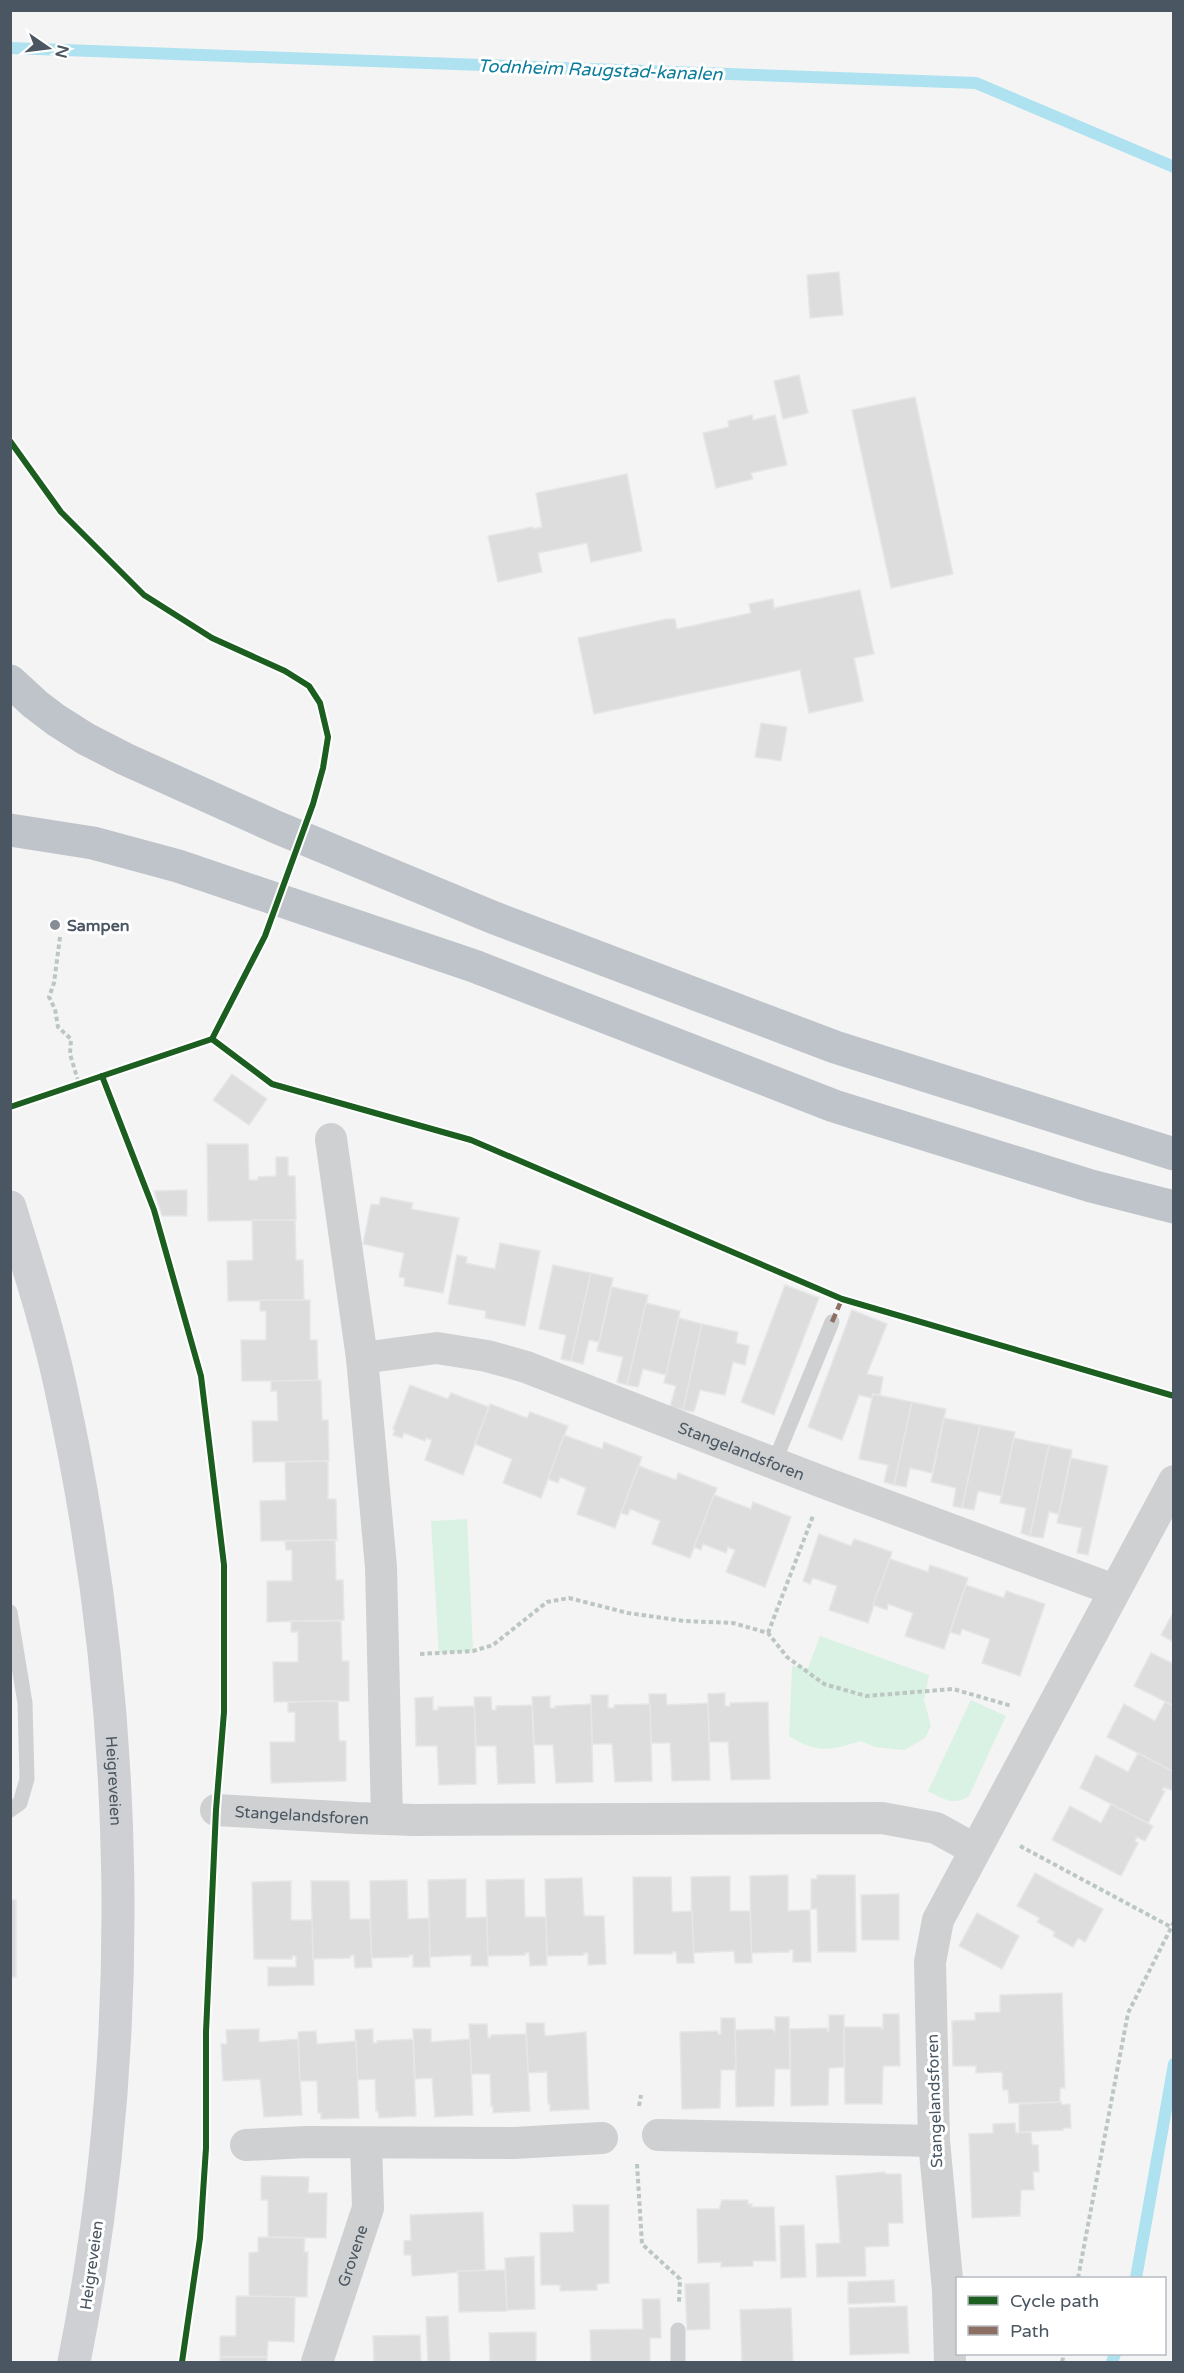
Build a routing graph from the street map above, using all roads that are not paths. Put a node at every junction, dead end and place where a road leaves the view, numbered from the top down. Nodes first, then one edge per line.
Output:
1 (10, 681) edge
2 (10, 830) edge
3 (331, 1140) dead end
4 (1173, 1154) edge
5 (1173, 1207) edge
6 (10, 1208) edge
7 (832, 1322) dead end
8 (362, 1358) junction
9 (774, 1463) junction
10 (1173, 1481) edge
11 (1114, 1590) junction
12 (10, 1612) edge
13 (10, 1810) edge
14 (216, 1810) dead end
15 (387, 1819) junction
16 (981, 1839) junction
17 (648, 2126) road end
18 (602, 2138) dead end
19 (934, 2141) junction
20 (366, 2144) junction
21 (246, 2145) dead end
22 (678, 2330) road end
23 (952, 2350) edge
24 (74, 2362) edge
25 (317, 2362) edge
26 (678, 2362) edge

1 - 4 highway
2 - 5 highway
3 - 8 street, Stangelandsforen
6 - 24 main road, Heigreveien
7 - 9 lane
8 - 9 street, Stangelandsforen
8 - 15 street, Stangelandsforen
9 - 11 street, Stangelandsforen
10 - 11 street, Stangelandsforen
11 - 16 street, Stangelandsforen
12 - 13 lane
14 - 15 street, Stangelandsforen
15 - 16 street, Stangelandsforen
16 - 19 street, Stangelandsforen
17 - 19 street
18 - 20 street
19 - 23 street, Stangelandsforen
20 - 21 street
20 - 25 street, Grovene
22 - 26 lane

